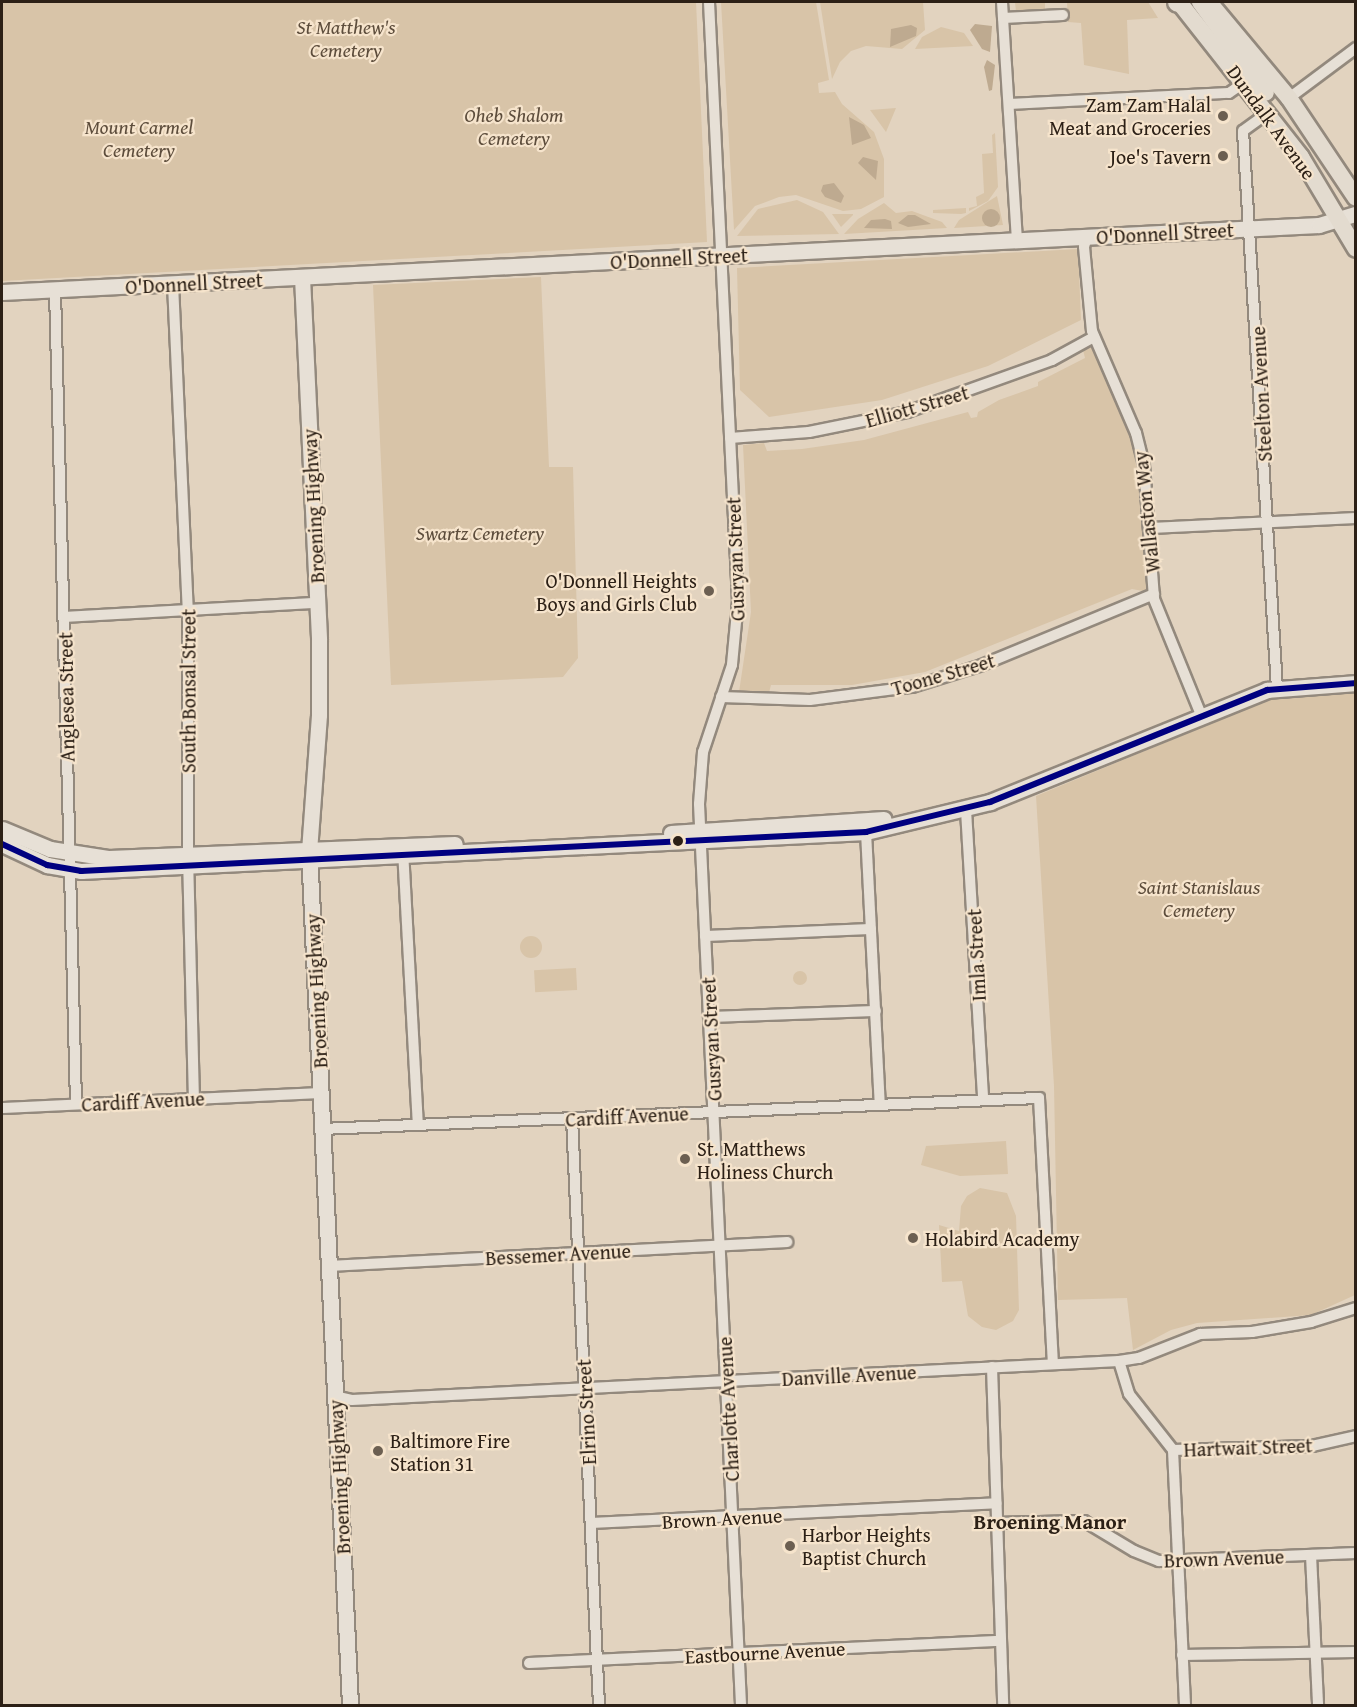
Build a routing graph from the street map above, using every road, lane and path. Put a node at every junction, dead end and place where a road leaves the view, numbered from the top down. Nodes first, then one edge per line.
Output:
1 (708, 2) edge
2 (1002, 2) edge
3 (1179, 2) edge
4 (1200, 2) edge
5 (1209, 2) edge
6 (1063, 15) dead end
7 (1003, 18) junction
8 (1356, 48) edge
9 (1245, 82) junction
10 (1289, 98) junction
11 (1010, 104) junction
12 (1269, 112) junction
13 (1301, 157) junction
14 (1356, 198) edge
15 (1356, 214) edge
16 (1338, 219) junction
17 (1252, 228) junction
18 (1087, 237) junction
19 (1017, 240) junction
20 (1356, 249) edge
21 (721, 256) junction
22 (302, 277) junction
23 (173, 284) junction
24 (56, 290) junction
25 (2, 292) edge
26 (1094, 337) junction
27 (730, 438) junction
28 (1356, 518) edge
29 (1268, 522) junction
30 (1151, 528) junction
31 (1154, 594) junction
32 (317, 603) junction
33 (188, 610) junction
34 (64, 617) junction
35 (1356, 675) edge
36 (1356, 683) edge
37 (1276, 684) junction
38 (721, 697) junction
39 (1200, 712) junction
40 (1098, 754) junction
41 (966, 810) junction
42 (2, 829) edge
43 (866, 832) junction
44 (700, 836) junction
45 (2, 844) edge
46 (403, 851) junction
47 (70, 854) junction
48 (309, 856) junction
49 (188, 862) junction
50 (70, 870) junction
51 (871, 929) junction
52 (705, 936) junction
53 (876, 1011) junction
54 (709, 1017) junction
55 (321, 1093) junction
56 (194, 1099) junction
57 (982, 1100) junction
58 (76, 1104) junction
59 (880, 1105) junction
60 (2, 1108) edge
61 (714, 1112) junction
62 (572, 1118) junction
63 (418, 1125) junction
64 (322, 1129) junction
65 (787, 1242) dead end
66 (720, 1246) junction
67 (578, 1253) junction
68 (329, 1266) junction
69 (1356, 1308) edge
70 (1119, 1361) junction
71 (1053, 1364) junction
72 (992, 1367) junction
73 (726, 1381) junction
74 (585, 1388) junction
75 (335, 1396) junction
76 (1356, 1436) edge
77 (1173, 1449) junction
78 (997, 1503) junction
79 (733, 1517) junction
80 (591, 1523) junction
81 (994, 1523) junction
82 (1356, 1553) edge
83 (1311, 1555) junction
84 (1178, 1561) junction
85 (1000, 1641) junction
86 (1356, 1652) edge
87 (739, 1653) junction
88 (1316, 1653) junction
89 (1182, 1655) junction
90 (597, 1660) junction
91 (529, 1663) dead end
92 (350, 1706) edge
93 (600, 1706) edge
94 (741, 1706) edge
95 (1004, 1706) edge
96 (1185, 1706) edge
97 (1318, 1706) edge

1 - 21 street, Gusryan Street
2 - 7 street
3 - 9 main road, Dundalk Avenue
4 - 13 main road
5 - 10 main road, Dundalk Avenue
6 - 7 street
7 - 11 street
8 - 10 street
9 - 11 street
9 - 12 main road, Dundalk Avenue
10 - 14 main road, Dundalk Avenue
11 - 19 street
12 - 13 main road, Dundalk Avenue
12 - 17 street, Steelton Avenue
13 - 16 main road, Dundalk Avenue
15 - 16 street, O'Donnell Street
16 - 17 street, O'Donnell Street
16 - 20 main road, Dundalk Avenue
17 - 18 street, O'Donnell Street
17 - 29 street, Steelton Avenue
18 - 19 street, O'Donnell Street
18 - 26 street, Wallaston Way
19 - 21 street, O'Donnell Street
21 - 22 street, O'Donnell Street
21 - 27 street, Gusryan Street
22 - 23 street, O'Donnell Street
22 - 32 street, Broening Highway
23 - 24 street, O'Donnell Street
23 - 33 street, South Bonsal Street
24 - 25 street, O'Donnell Street
24 - 34 street, Anglesea Street
26 - 27 street, Elliott Street
26 - 30 street, Wallaston Way
27 - 38 street, Gusryan Street
28 - 29 street
29 - 30 street
29 - 37 street, Steelton Avenue
30 - 31 street, Wallaston Way
31 - 38 street, Toone Street
31 - 39 street, Wallaston Way
32 - 33 street
32 - 48 street, Broening Highway
33 - 34 street
33 - 49 street, South Bonsal Street
34 - 47 street, Anglesea Street
35 - 37 street
36 - 37 street
37 - 39 street
38 - 44 street, Gusryan Street
39 - 40 street
40 - 41 street
40 - 44 street
41 - 43 street
41 - 57 street, Imla Street
42 - 47 street
43 - 44 street
43 - 51 street
44 - 46 street
44 - 52 street, Gusryan Street
45 - 50 street
46 - 48 street
46 - 63 street
47 - 49 street
47 - 50 street, Anglesea Street
48 - 49 street
48 - 55 street, Broening Highway
49 - 50 street
49 - 56 street, South Bonsal Street
50 - 58 street, Anglesea Street
51 - 52 street
51 - 53 street
52 - 54 street, Gusryan Street
53 - 54 street
53 - 59 street
54 - 61 street, Gusryan Street
55 - 56 street, Cardiff Avenue
55 - 64 street, Broening Highway
56 - 58 street, Cardiff Avenue
57 - 59 street, Cardiff Avenue
57 - 71 street, Cardiff Avenue
58 - 60 street, Cardiff Avenue
59 - 61 street, Cardiff Avenue
61 - 62 street, Cardiff Avenue
61 - 66 street, Charlotte Avenue
62 - 63 street, Cardiff Avenue
62 - 67 street, Elrino Street
63 - 64 street, Cardiff Avenue
64 - 68 street, Broening Highway
65 - 66 street, Bessemer Avenue
66 - 67 street, Bessemer Avenue
66 - 73 street, Charlotte Avenue
67 - 68 street, Bessemer Avenue
67 - 74 street, Elrino Street
68 - 75 street, Broening Highway
69 - 70 street, Danville Avenue
70 - 71 street, Danville Avenue
70 - 77 street, Hartwait Street
71 - 72 street, Danville Avenue
72 - 73 street, Danville Avenue
72 - 78 street
73 - 74 street, Danville Avenue
73 - 79 street, Charlotte Avenue
74 - 75 street, Danville Avenue
74 - 80 street, Elrino Street
75 - 92 street, Broening Highway
76 - 77 street, Hartwait Street
77 - 84 street
78 - 79 street, Brown Avenue
78 - 81 street
79 - 80 street, Brown Avenue
79 - 87 street, Charlotte Avenue
80 - 90 street, Elrino Street
81 - 84 street, Brown Avenue
81 - 85 street
82 - 83 street, Brown Avenue
83 - 84 street, Brown Avenue
83 - 88 street
84 - 89 street
85 - 87 street, Eastbourne Avenue
85 - 95 street
86 - 88 street
87 - 90 street, Eastbourne Avenue
87 - 94 street, Charlotte Avenue
88 - 89 street
88 - 97 street
89 - 96 street
90 - 91 street, Eastbourne Avenue
90 - 93 street, Elrino Street

